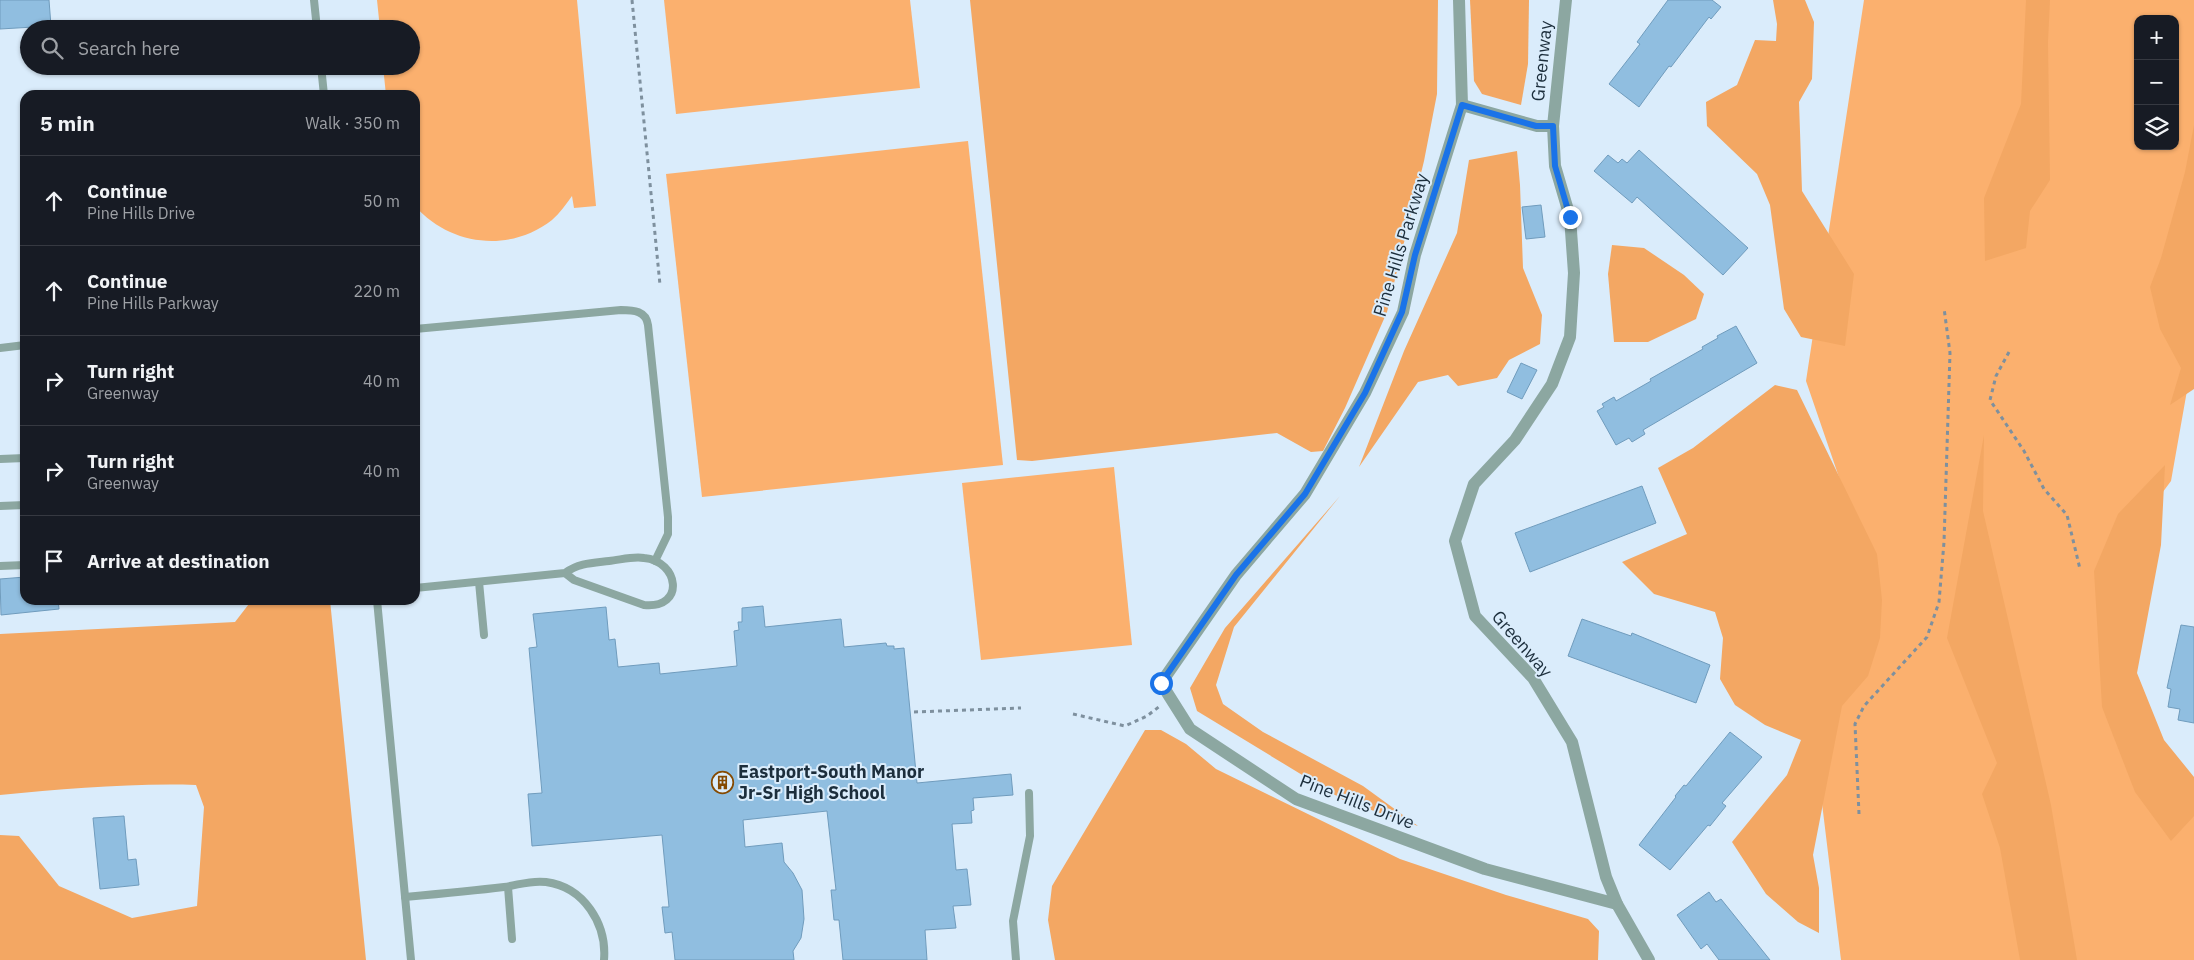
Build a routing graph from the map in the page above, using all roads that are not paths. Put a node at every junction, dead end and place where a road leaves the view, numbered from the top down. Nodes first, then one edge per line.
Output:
1 (314, 0) edge
2 (1460, 0) edge
3 (1566, 0) edge
4 (316, 20) edge
5 (322, 75) edge
6 (323, 90) edge
7 (1462, 105) junction
8 (1553, 126) junction
9 (420, 329) edge
10 (20, 346) edge
11 (0, 348) edge
12 (20, 458) edge
13 (0, 459) edge
14 (20, 505) edge
15 (0, 506) edge
16 (655, 561) junction
17 (20, 565) edge
18 (0, 566) edge
19 (565, 573) junction
20 (1236, 575) joint
21 (479, 582) junction
22 (420, 588) edge
23 (377, 605) edge
24 (484, 635) dead end
25 (1029, 793) dead end
26 (508, 887) junction
27 (405, 897) junction
28 (1617, 904) junction
29 (512, 939) dead end
30 (411, 960) edge
31 (604, 960) edge
32 (1016, 960) edge
33 (1648, 960) edge

1 - 4 lane
2 - 7 street, Pine Hills Parkway
3 - 8 street, Greenway
5 - 6 lane
7 - 8 street, Greenway
7 - 20 street, Pine Hills Parkway
8 - 28 street, Greenway
9 - 16 lane
10 - 11 lane
12 - 13 lane
14 - 15 lane
16 - 19 lane
16 - 19 lane
17 - 18 lane
19 - 21 lane
20 - 28 street, Pine Hills Drive
21 - 22 lane
21 - 24 lane
23 - 27 lane
25 - 32 lane
26 - 27 lane
26 - 29 lane
26 - 31 lane
27 - 30 lane
28 - 33 street, Greenway

